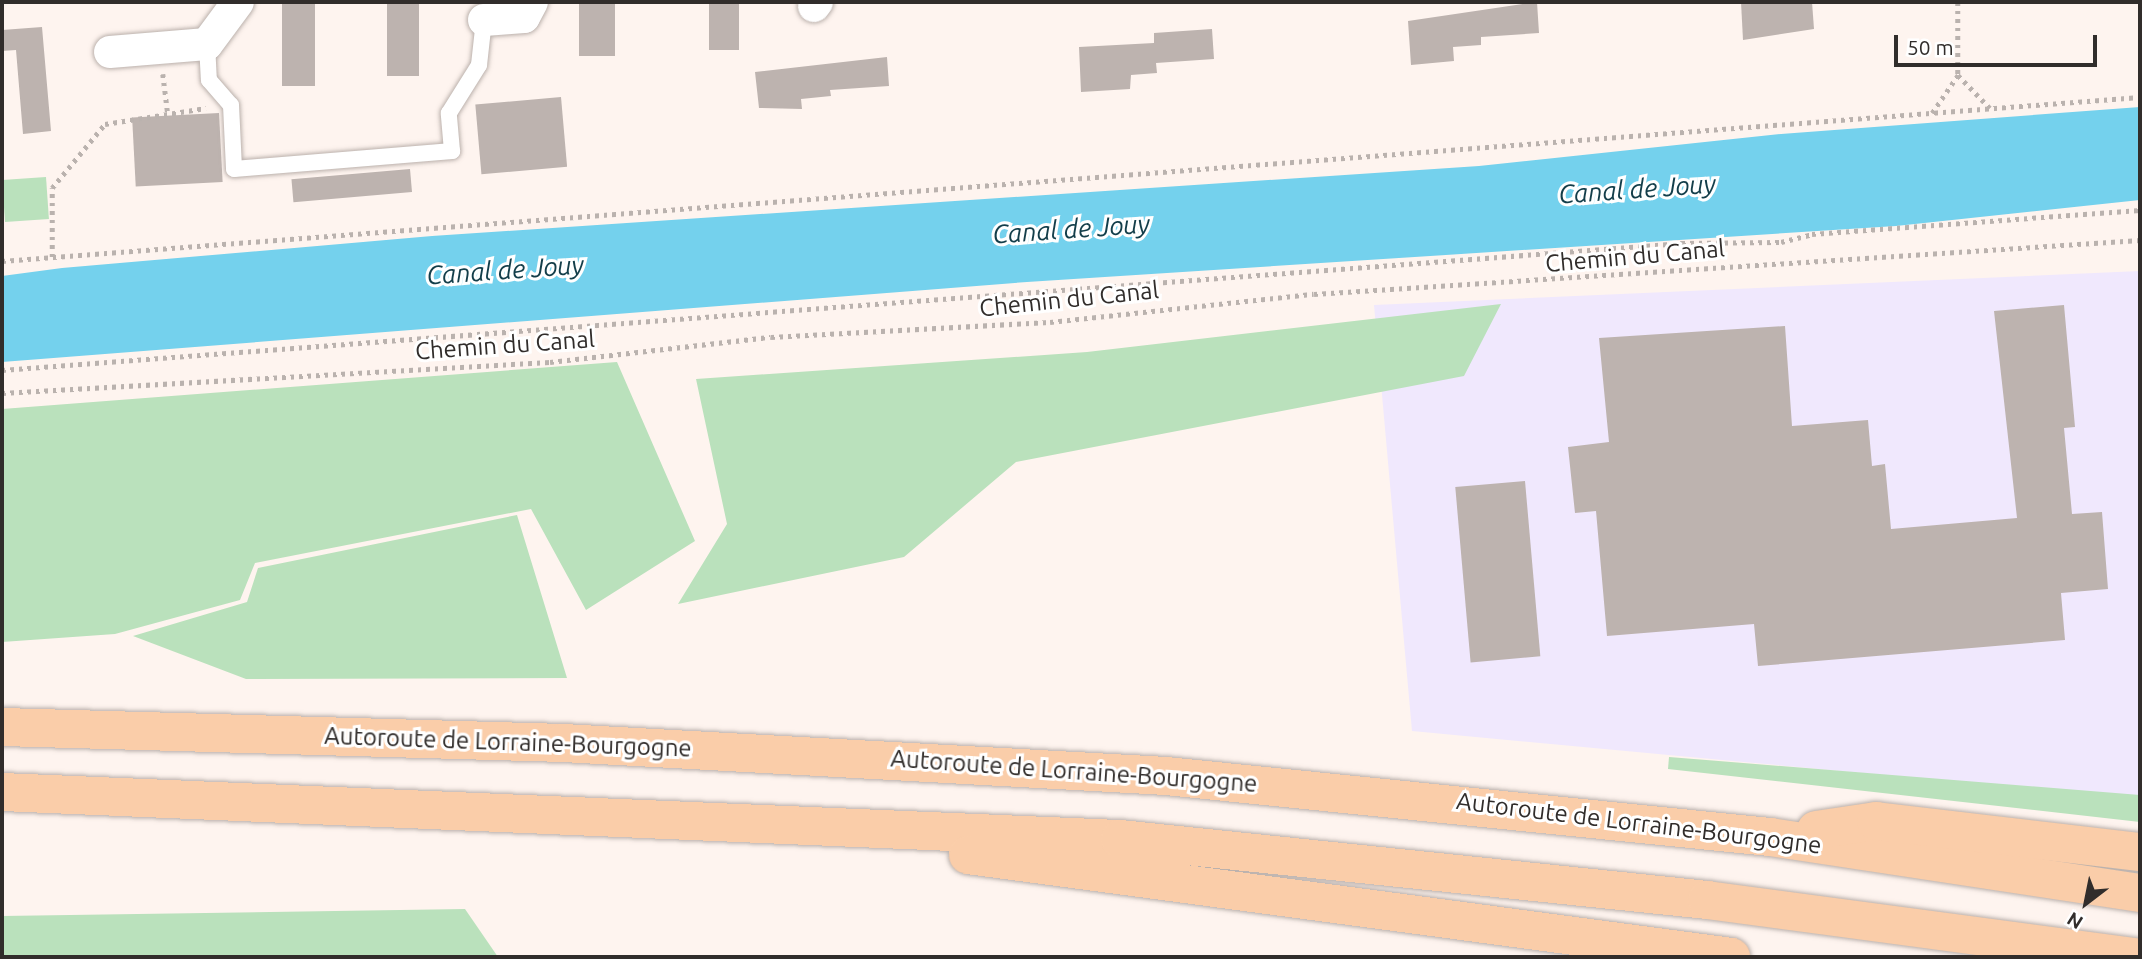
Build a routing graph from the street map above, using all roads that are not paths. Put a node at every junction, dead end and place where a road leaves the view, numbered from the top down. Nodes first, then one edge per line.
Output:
1 (238, 2) edge
2 (532, 2) edge
3 (484, 20) joint
4 (207, 44) junction
5 (110, 51) dead end
6 (2, 727) edge
7 (2, 792) edge
8 (702, 822) junction
9 (1770, 837) junction
10 (2140, 852) edge
11 (2140, 893) edge
12 (1731, 957) edge
13 (2136, 957) edge

1 - 4 street
2 - 3 street
3 - 4 lane
4 - 5 street
6 - 9 highway, Autoroute de Lorraine-Bourgogne
7 - 8 highway
8 - 12 highway
8 - 13 highway
9 - 10 highway
9 - 11 highway, Autoroute de Lorraine-Bourgogne

